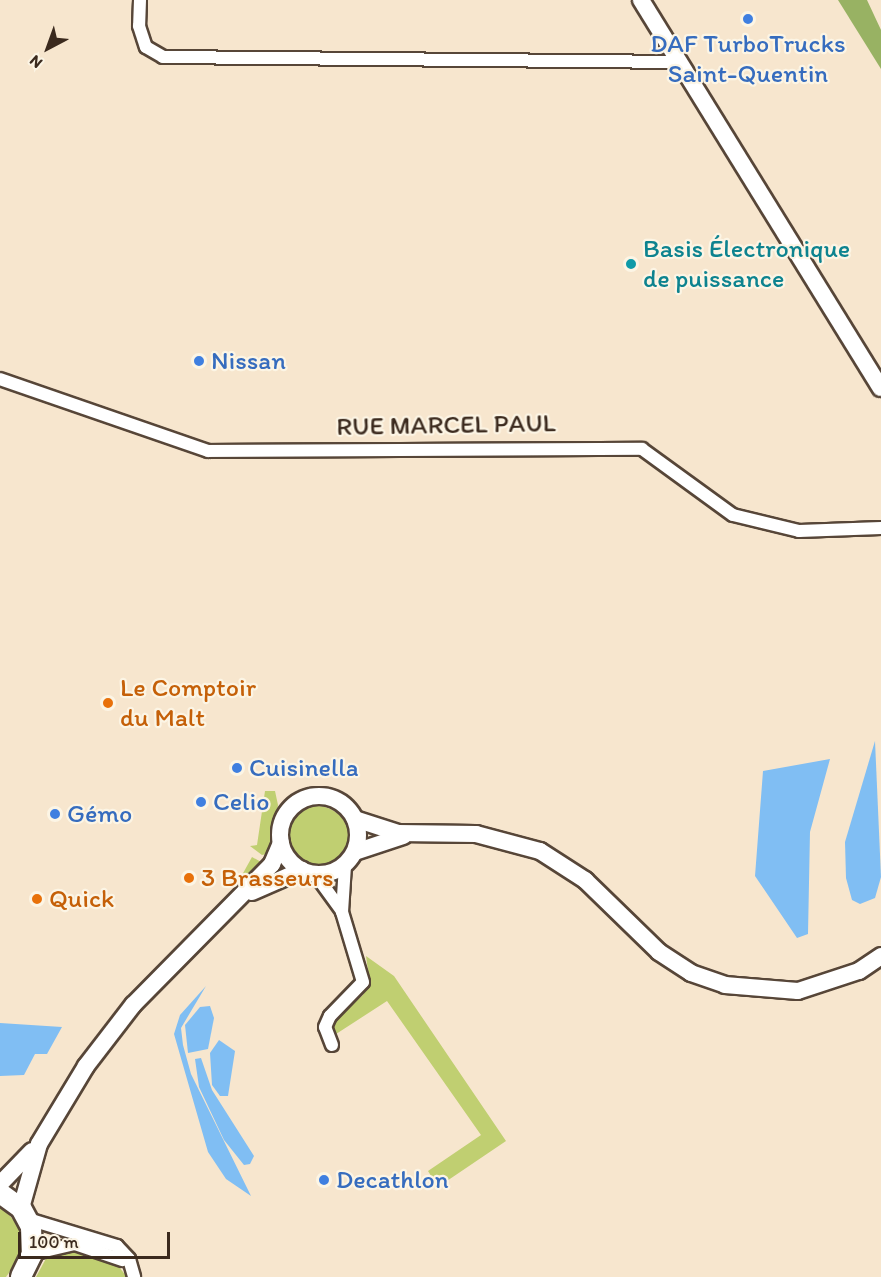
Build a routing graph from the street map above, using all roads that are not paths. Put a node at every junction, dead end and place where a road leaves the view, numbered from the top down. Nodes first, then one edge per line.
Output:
1 (140, 0) edge
2 (641, 0) edge
3 (680, 62) junction
4 (0, 379) edge
5 (881, 388) edge
6 (881, 528) edge
7 (355, 819) junction
8 (412, 834) junction
9 (280, 843) junction
10 (350, 858) junction
11 (308, 872) junction
12 (243, 897) junction
13 (342, 912) junction
14 (881, 956) edge
15 (332, 1045) dead end
16 (39, 1144) junction
17 (0, 1184) edge
18 (0, 1193) edge
19 (24, 1214) junction
20 (27, 1269) edge
21 (134, 1277) edge

1 - 3 street
2 - 3 street
3 - 5 street
4 - 6 street, RUE MARCEL PAUL
7 - 8 street
7 - 9 street
7 - 10 street
8 - 10 street
8 - 14 street
9 - 11 street
9 - 12 street
10 - 11 street
10 - 13 street
11 - 12 street
11 - 13 street
12 - 16 street
13 - 15 street
16 - 17 street
16 - 19 street
18 - 19 main road
19 - 20 main road
19 - 21 street
20 - 21 street

